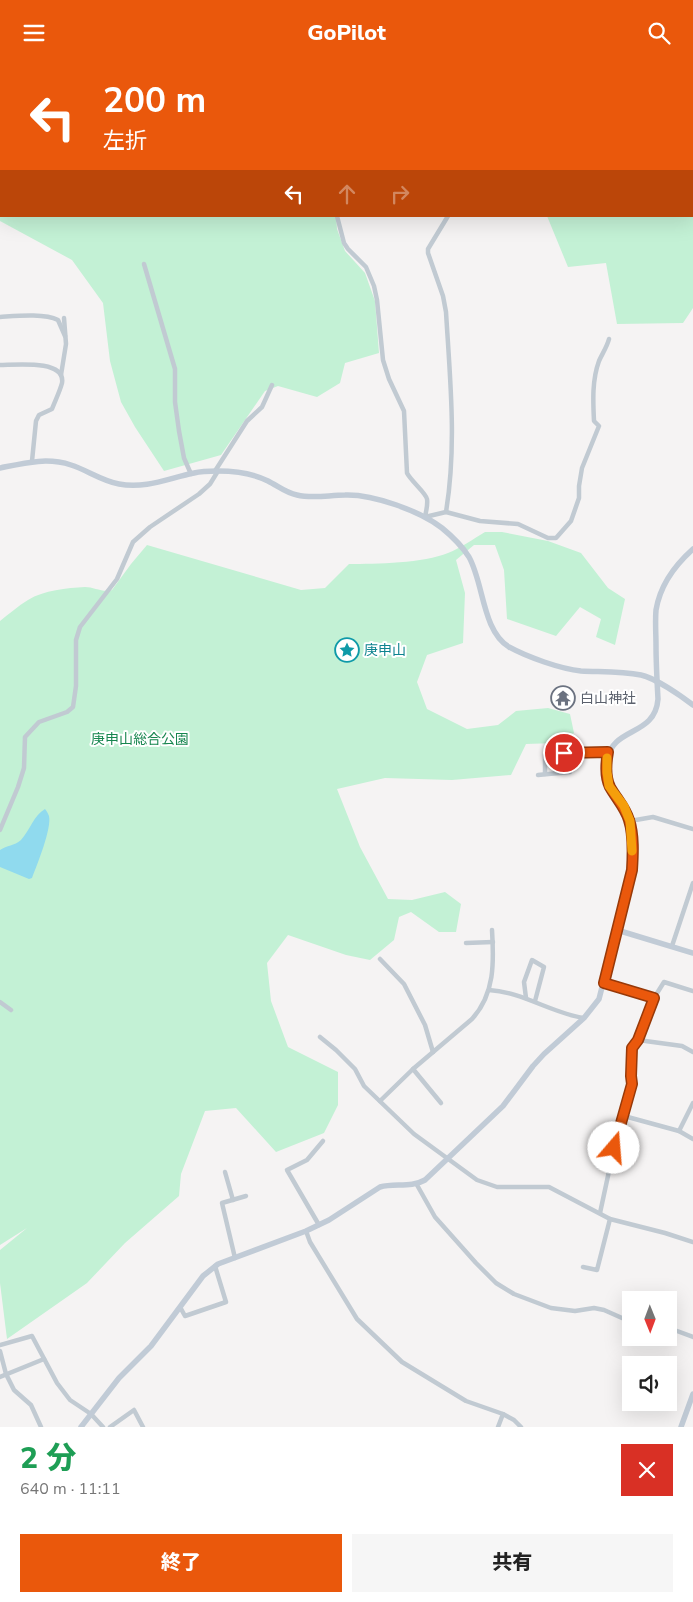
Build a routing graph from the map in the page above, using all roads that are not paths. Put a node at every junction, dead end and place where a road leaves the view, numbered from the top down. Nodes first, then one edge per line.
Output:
1 (337, 217) edge
2 (447, 217) edge
3 (144, 264) dead end
4 (0, 317) edge
5 (64, 318) dead end
6 (65, 336) junction
7 (609, 339) dead end
8 (0, 365) edge
9 (61, 375) junction
10 (272, 385) dead end
11 (52, 409) junction
12 (58, 412) dead end
13 (32, 461) junction
14 (0, 468) edge
15 (216, 471) junction
16 (191, 474) junction
17 (446, 512) junction
18 (425, 517) junction
19 (693, 549) edge
20 (657, 683) junction
21 (693, 705) edge
22 (608, 752) junction
23 (564, 753) junction
24 (545, 774) junction
25 (538, 775) dead end
26 (630, 821) junction
27 (693, 829) edge
28 (0, 830) edge
29 (693, 883) edge
30 (492, 930) dead end
31 (617, 930) junction
32 (493, 942) junction
33 (466, 943) dead end
34 (672, 946) junction
35 (693, 953) edge
36 (380, 959) dead end
37 (604, 983) junction
38 (489, 990) junction
39 (693, 991) edge
40 (526, 998) junction
41 (654, 998) junction
42 (535, 1001) junction
43 (0, 1002) edge
44 (11, 1010) dead end
45 (584, 1018) junction
46 (320, 1037) dead end
47 (638, 1040) junction
48 (693, 1052) edge
49 (433, 1053) junction
50 (412, 1069) junction
51 (380, 1101) junction
52 (441, 1103) dead end
53 (693, 1103) edge
54 (624, 1116) junction
55 (678, 1131) junction
56 (693, 1139) edge
57 (323, 1141) dead end
58 (448, 1159) junction
59 (225, 1172) dead end
60 (417, 1185) junction
61 (246, 1196) dead end
62 (233, 1200) junction
63 (600, 1213) junction
64 (610, 1219) junction
65 (319, 1225) junction
66 (306, 1231) junction
67 (693, 1243) edge
68 (235, 1258) junction
69 (215, 1266) junction
70 (583, 1267) dead end
71 (180, 1307) junction
72 (622, 1318) edge
73 (678, 1331) edge
74 (693, 1337) edge
75 (0, 1345) edge
76 (0, 1351) edge
77 (44, 1359) junction
78 (6, 1374) junction
79 (0, 1377) edge
80 (693, 1394) edge
81 (503, 1414) junction
82 (91, 1415) junction
83 (41, 1427) edge
84 (81, 1427) edge
85 (102, 1427) edge
86 (110, 1427) edge
87 (143, 1427) edge
88 (498, 1427) edge
89 (521, 1427) edge
90 (681, 1427) edge

1 - 18 street
2 - 17 street
3 - 16 street
4 - 6 street
5 - 6 street
6 - 9 street
7 - 17 street
8 - 9 street
9 - 11 street
10 - 15 street
11 - 12 street
11 - 13 street
13 - 14 street
13 - 16 street
15 - 16 street
15 - 18 street
15 - 28 street
17 - 18 street
18 - 20 street
19 - 20 street
20 - 21 street
20 - 22 street
22 - 23 street
22 - 26 street
23 - 24 street
23 - 24 street
24 - 25 street
26 - 27 street
26 - 31 street
29 - 34 street
30 - 32 street
31 - 34 street
31 - 37 street
32 - 33 street
32 - 38 street
34 - 35 street
36 - 49 street
37 - 41 street
37 - 45 street
38 - 40 street
38 - 49 street
39 - 41 street
40 - 42 street
40 - 42 street
41 - 47 street
42 - 45 street
43 - 44 street
45 - 58 street
46 - 51 street
47 - 48 street
47 - 54 street
49 - 50 street
50 - 51 street
50 - 52 street
51 - 58 street
53 - 55 street
54 - 55 street
54 - 63 street
55 - 56 street
57 - 65 street
58 - 60 street
58 - 63 street
59 - 62 street
60 - 65 street
60 - 72 street
61 - 62 street
62 - 68 street
63 - 64 street
64 - 67 street
64 - 70 street
65 - 66 street
66 - 68 street
66 - 81 street
68 - 69 street
69 - 71 street
69 - 71 street
71 - 82 street
73 - 74 street
75 - 77 street
76 - 78 street
77 - 78 street
77 - 82 street
78 - 79 street
78 - 83 street
80 - 90 street
81 - 88 street
81 - 89 street
82 - 84 street
82 - 85 street
86 - 87 street

